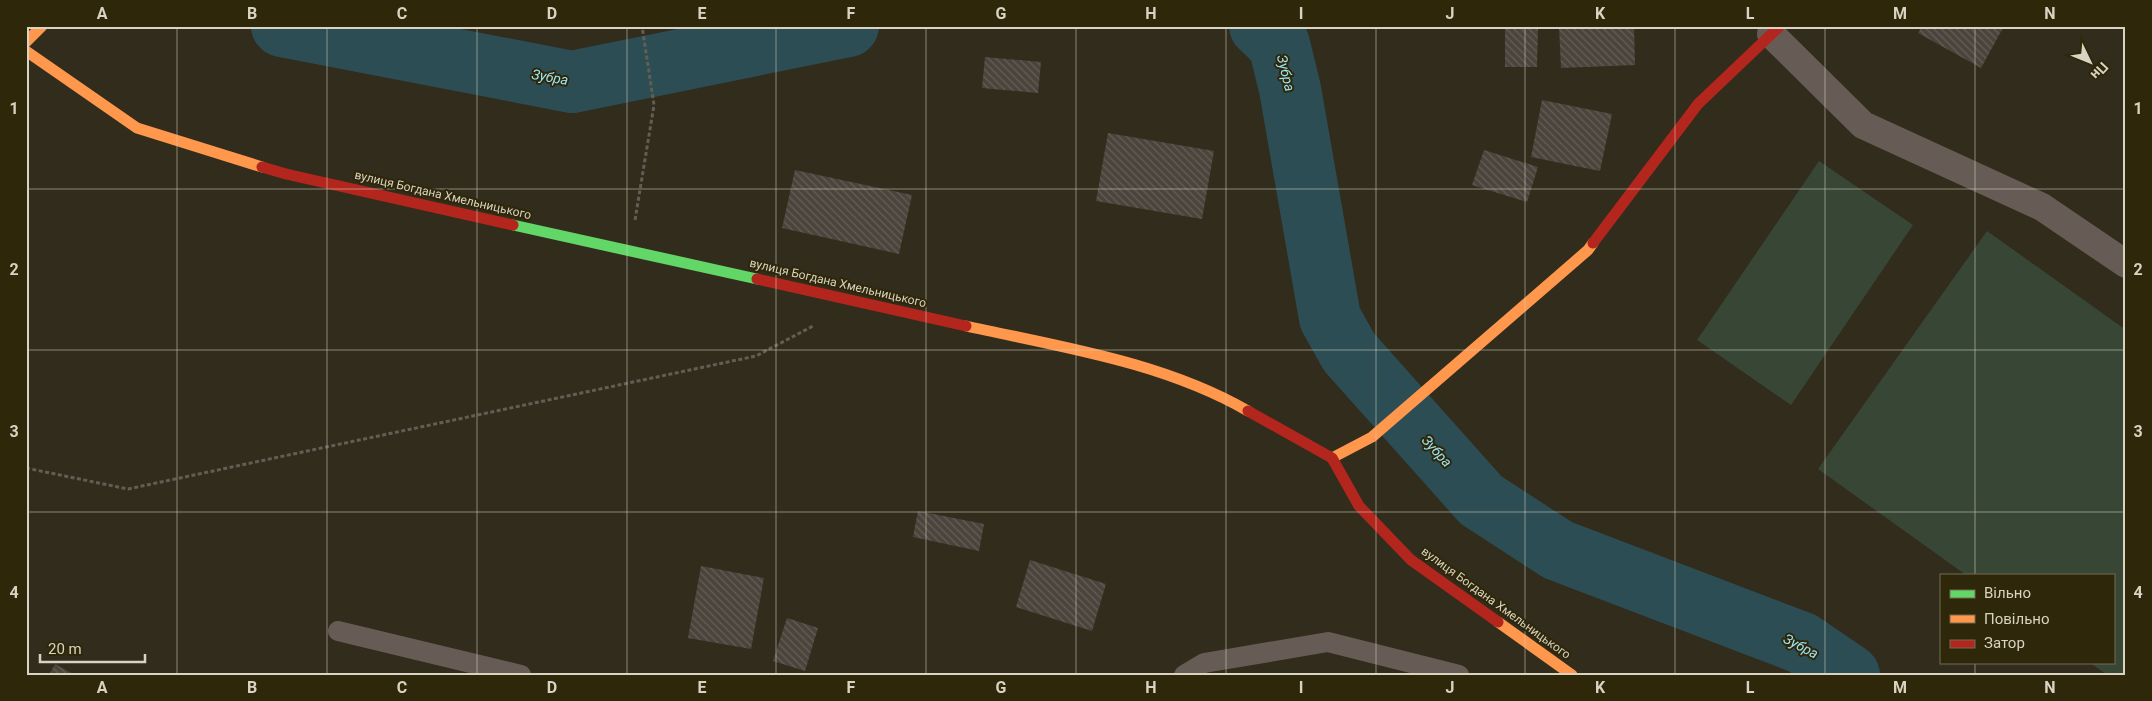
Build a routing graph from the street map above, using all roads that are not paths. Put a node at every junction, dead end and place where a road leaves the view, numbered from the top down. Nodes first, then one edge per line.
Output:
1 (42, 26) edge
2 (1775, 30) edge
3 (26, 42) edge
4 (26, 51) edge
5 (2126, 264) edge
6 (1332, 458) junction
7 (338, 631) dead end
8 (522, 675) edge
9 (1184, 675) edge
10 (1459, 675) edge
11 (1572, 675) edge

1 - 3 main road
2 - 5 street
2 - 6 main road
4 - 6 main road, вулиця Богдана Хмельницького
6 - 11 main road, вулиця Богдана Хмельницького
7 - 8 lane
9 - 10 lane

